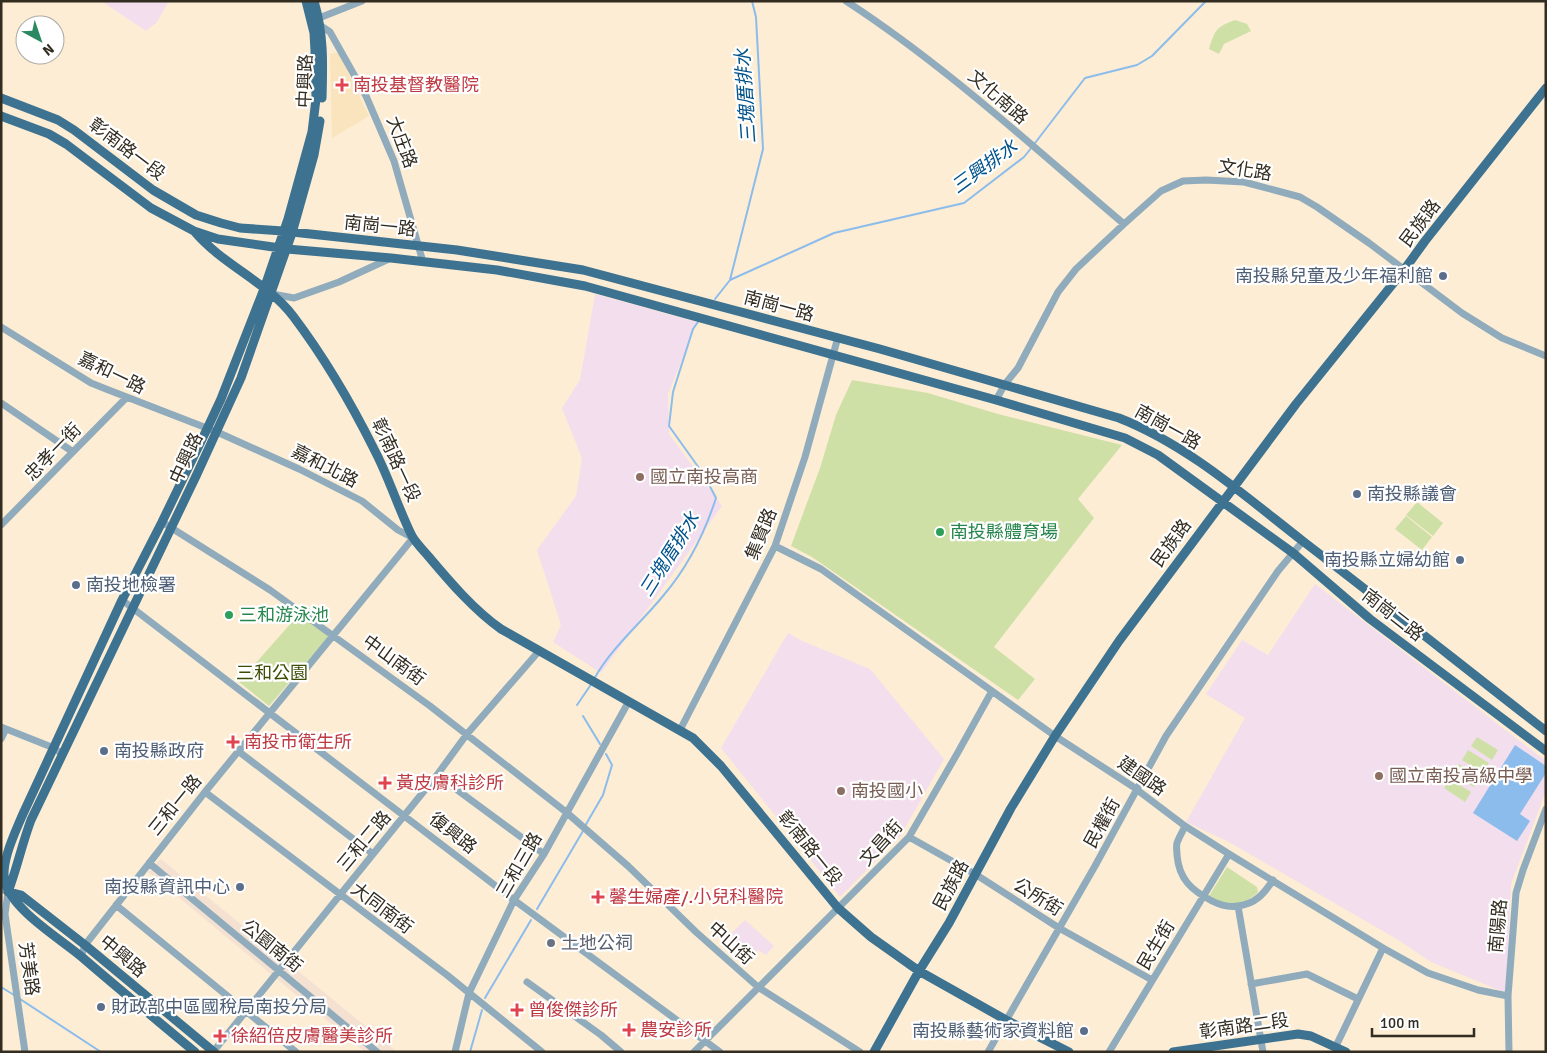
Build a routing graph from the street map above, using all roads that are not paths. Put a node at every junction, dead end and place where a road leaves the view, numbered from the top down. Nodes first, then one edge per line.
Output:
1 (306, 1) edge
2 (314, 1) edge
3 (362, 1) edge
4 (846, 1) edge
5 (317, 21) junction
6 (1546, 88) edge
7 (1, 98) edge
8 (1, 116) edge
9 (1124, 224) junction
10 (194, 230) junction
11 (288, 232) junction
12 (419, 247) junction
13 (282, 248) junction
14 (391, 258) junction
15 (423, 262) junction
16 (1404, 270) junction
17 (268, 291) junction
18 (1, 327) edge
19 (838, 337) junction
20 (833, 355) junction
21 (1546, 356) edge
22 (1005, 384) junction
23 (126, 398) junction
24 (996, 400) junction
25 (1, 403) edge
26 (207, 429) junction
27 (216, 432) junction
28 (74, 452) junction
29 (1234, 487) junction
30 (1222, 502) junction
31 (162, 522) junction
32 (1, 526) edge
33 (171, 527) junction
34 (413, 538) junction
35 (1303, 540) junction
36 (776, 546) junction
37 (1293, 553) junction
38 (122, 600) junction
39 (132, 607) junction
40 (334, 635) junction
41 (539, 651) junction
42 (992, 692) junction
43 (629, 701) junction
44 (271, 714) junction
45 (4, 728) edge
46 (680, 730) junction
47 (1546, 731) edge
48 (467, 734) junction
49 (1055, 736) junction
50 (1, 739) edge
51 (54, 748) junction
52 (238, 751) junction
53 (1546, 751) edge
54 (62, 754) junction
55 (437, 774) junction
56 (1138, 790) junction
57 (205, 792) junction
58 (1546, 808) edge
59 (566, 812) junction
60 (405, 815) junction
61 (22, 816) junction
62 (31, 820) junction
63 (1185, 826) junction
64 (593, 836) joint
65 (909, 838) junction
66 (373, 854) junction
67 (544, 854) junction
68 (1229, 854) junction
69 (149, 863) junction
70 (975, 874) junction
71 (1273, 880) junction
72 (5, 891) edge
73 (339, 894) junction
74 (1204, 896) junction
75 (514, 900) junction
76 (116, 905) junction
77 (1238, 906) junction
78 (838, 908) junction
79 (1059, 928) junction
80 (85, 945) junction
81 (1383, 948) junction
82 (81, 957) junction
83 (279, 971) junction
84 (919, 971) junction
85 (1152, 980) junction
86 (527, 982) dead end
87 (131, 983) junction
88 (1251, 984) junction
89 (758, 987) junction
90 (123, 992) junction
91 (470, 993) junction
92 (1508, 996) junction
93 (1358, 999) junction
94 (246, 1012) junction
95 (1006, 1020) junction
96 (1261, 1040) junction
97 (705, 1041) junction
98 (1336, 1046) junction
99 (24, 1052) edge
100 (195, 1052) edge
101 (213, 1052) edge
102 (296, 1052) edge
103 (377, 1052) edge
104 (455, 1052) edge
105 (542, 1052) edge
106 (621, 1052) edge
107 (694, 1052) edge
108 (720, 1052) edge
109 (860, 1052) edge
110 (874, 1052) edge
111 (988, 1052) edge
112 (1069, 1052) edge
113 (1109, 1052) edge
114 (1173, 1052) edge
115 (1263, 1052) edge
116 (1346, 1052) edge
117 (1509, 1052) edge

1 - 5 main road, 大庄路
2 - 5 main road, 大庄路
3 - 5 street
4 - 9 street, 文化南路
5 - 11 main road, 中興路
5 - 11 main road, 中興路
5 - 12 street, 大庄路
6 - 16 main road, 民族路
7 - 11 main road, 彰南路一段
8 - 10 main road, 彰南路一段
9 - 16 street, 文化路
9 - 22 street, 文化路
10 - 13 main road, 彰南路一段
10 - 17 main road, 彰南路一段
11 - 12 main road, 南崗一路
11 - 13 main road, 中興路
12 - 15 street, 大庄路
12 - 19 main road, 南崗一路
13 - 14 main road, 南崗一路
13 - 17 main road, 中興路
14 - 15 main road, 南崗一路
14 - 17 street
15 - 20 main road, 南崗一路
16 - 21 street, 文化路
16 - 29 main road, 民族路
17 - 26 main road, 中興路
17 - 27 main road, 中興路
17 - 34 main road, 彰南路一段
18 - 23 street, 嘉和一路
19 - 20 street, 集賢路
19 - 22 main road, 南崗一路
20 - 24 main road, 南崗一路
20 - 36 street, 集賢路
22 - 24 street, 文化路
22 - 29 main road, 南崗一路
23 - 26 street, 嘉和一路
23 - 28 street, 忠孝一街
24 - 30 main road, 南崗一路
25 - 28 street
26 - 27 street, 嘉和一路
26 - 31 main road, 中興路
27 - 33 main road, 中興路
27 - 34 street, 嘉和北路
28 - 32 street, 忠孝一街
29 - 30 main road, 民族路
29 - 35 main road, 南崗二路
30 - 37 main road, 南崗二路
30 - 49 main road, 民族路
31 - 33 street, 中山南街
31 - 38 main road, 中興路
33 - 39 main road, 中興路
33 - 40 street, 中山南街
34 - 40 street, 三和一路
34 - 41 main road, 彰南路一段
35 - 37 street, 民權街
35 - 47 main road, 南崗二路
36 - 42 street, 建國路
36 - 46 street, 集賢路
37 - 53 main road, 南崗二路
37 - 56 street, 民權街
38 - 39 street, 復興路
38 - 51 main road, 中興路
39 - 44 street, 復興路
39 - 54 main road, 中興路
40 - 44 street, 三和一路
40 - 48 street, 中山南街
41 - 43 main road, 彰南路一段
41 - 48 street, 三和二路
42 - 49 street, 建國路
42 - 65 street, 文昌街
43 - 46 main road, 彰南路一段
43 - 59 street, 三和三路
44 - 52 street, 三和一路
44 - 60 street, 復興路
45 - 50 street
45 - 51 street
46 - 78 main road, 彰南路一段
48 - 55 street, 三和二路
48 - 59 street, 中山南街
49 - 56 street, 建國路
49 - 70 main road, 民族路
51 - 54 street
51 - 61 main road, 中興路
52 - 57 street, 三和一路
52 - 66 street
54 - 62 main road, 中興路
55 - 60 street, 三和二路
55 - 67 street
56 - 63 street, 建國路
56 - 79 street, 民權街
57 - 69 street, 三和一路
57 - 73 street, 大同南街
58 - 92 street, 南陽路
59 - 64 street, 中山南街
59 - 67 street, 三和三路
60 - 66 street, 三和二路
60 - 75 street, 復興路
61 - 62 main road
61 - 72 main road, 中興路
62 - 72 main road, 中興路
63 - 68 street, 建國路
63 - 74 street
64 - 89 street, 中山街
65 - 70 street, 公所街
65 - 78 street, 文昌街
66 - 73 street, 三和二路
67 - 75 street, 三和三路
68 - 71 street, 建國路
68 - 74 street, 民生街
69 - 76 street, 三和一路
69 - 83 street, 公園南街
70 - 79 street, 公所街
70 - 84 main road, 民族路
71 - 77 street
71 - 81 street, 建國路
72 - 80 main road, 中興路
72 - 82 main road, 中興路
72 - 99 street, 芳美路
73 - 83 street, 三和二路
73 - 91 street, 大同南街
74 - 77 street
74 - 85 street, 民生街
75 - 91 street, 三和三路
75 - 97 street, 復興路
76 - 80 street, 三和一路
76 - 94 street
77 - 88 street
78 - 84 main road, 彰南路一段
78 - 89 street, 文昌街
79 - 85 street, 公所街
79 - 95 street, 民權街
80 - 82 street, 三和一路
80 - 87 main road, 中興路
81 - 92 street, 建國路
81 - 93 street
82 - 90 main road, 中興路
83 - 94 street, 三和二路
83 - 103 street, 公園南街
84 - 95 main road, 彰南路一段
84 - 110 main road, 民族路
85 - 113 street, 民生街
86 - 106 street
87 - 90 main road
87 - 101 main road, 中興路
88 - 93 street
88 - 96 street
89 - 97 street, 文昌街
89 - 109 street, 中山街
90 - 100 main road, 中興路
91 - 104 street, 三和三路
91 - 105 street, 大同南街
92 - 117 street, 南陽路
93 - 98 street
94 - 101 street, 三和二路
94 - 102 street
95 - 111 street, 民權街
95 - 112 main road
96 - 98 main road, 彰南路二段
96 - 114 main road, 彰南路二段
96 - 115 street
97 - 107 street, 文昌街
97 - 108 street, 復興路
98 - 116 main road, 彰南路二段

